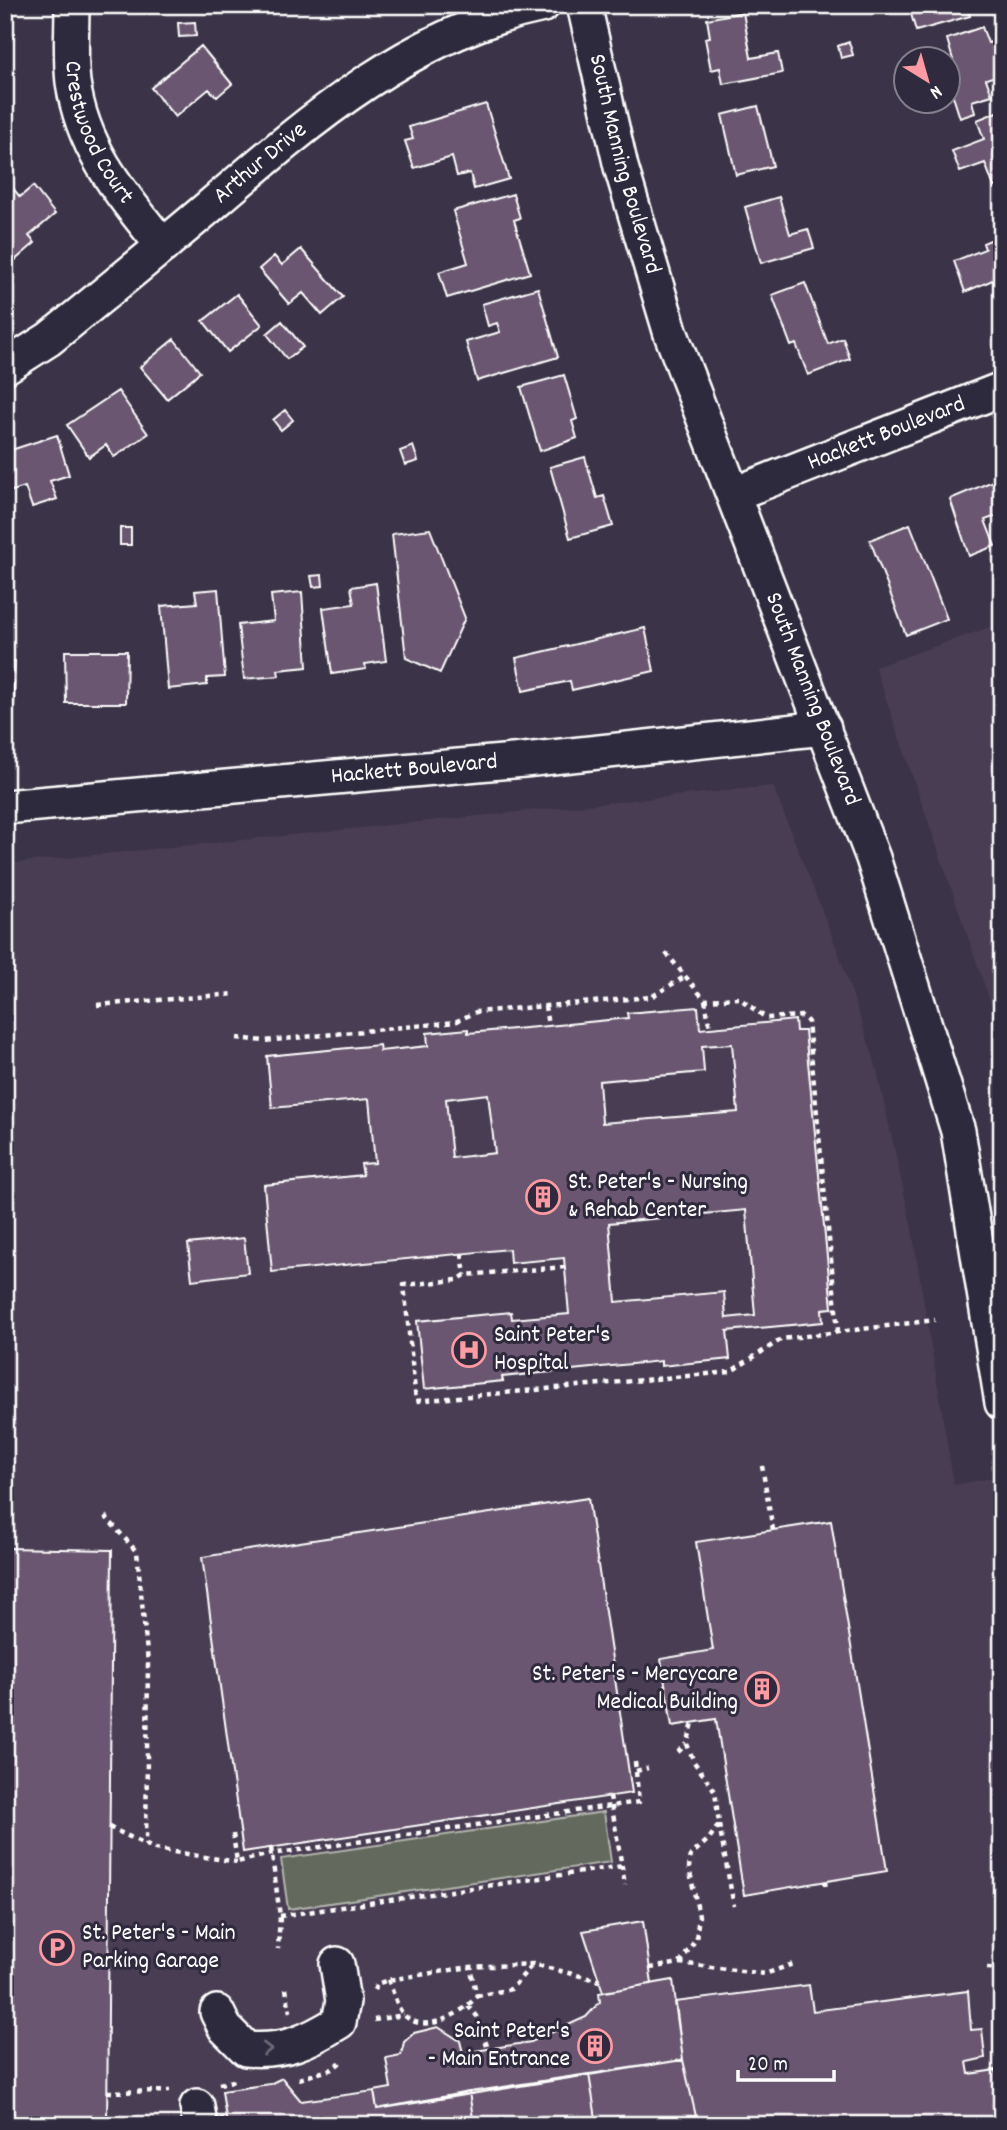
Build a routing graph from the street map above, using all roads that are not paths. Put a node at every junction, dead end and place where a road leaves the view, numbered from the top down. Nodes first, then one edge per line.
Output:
1 (72, 5) edge
2 (543, 5) edge
3 (584, 5) edge
4 (163, 246) junction
5 (5, 367) edge
6 (1002, 389) edge
7 (734, 494) junction
8 (824, 728) junction
9 (5, 807) edge
10 (1002, 1403) edge
11 (337, 1964) dead end
12 (217, 2012) dead end

1 - 4 street, Crestwood Court
2 - 4 street, Arthur Drive
3 - 7 street, South Manning Boulevard
4 - 5 street, Arthur Drive
6 - 7 street, Hackett Boulevard
7 - 8 street, South Manning Boulevard
8 - 9 street, Hackett Boulevard
8 - 10 street, South Manning Boulevard
12 -> 11 street

